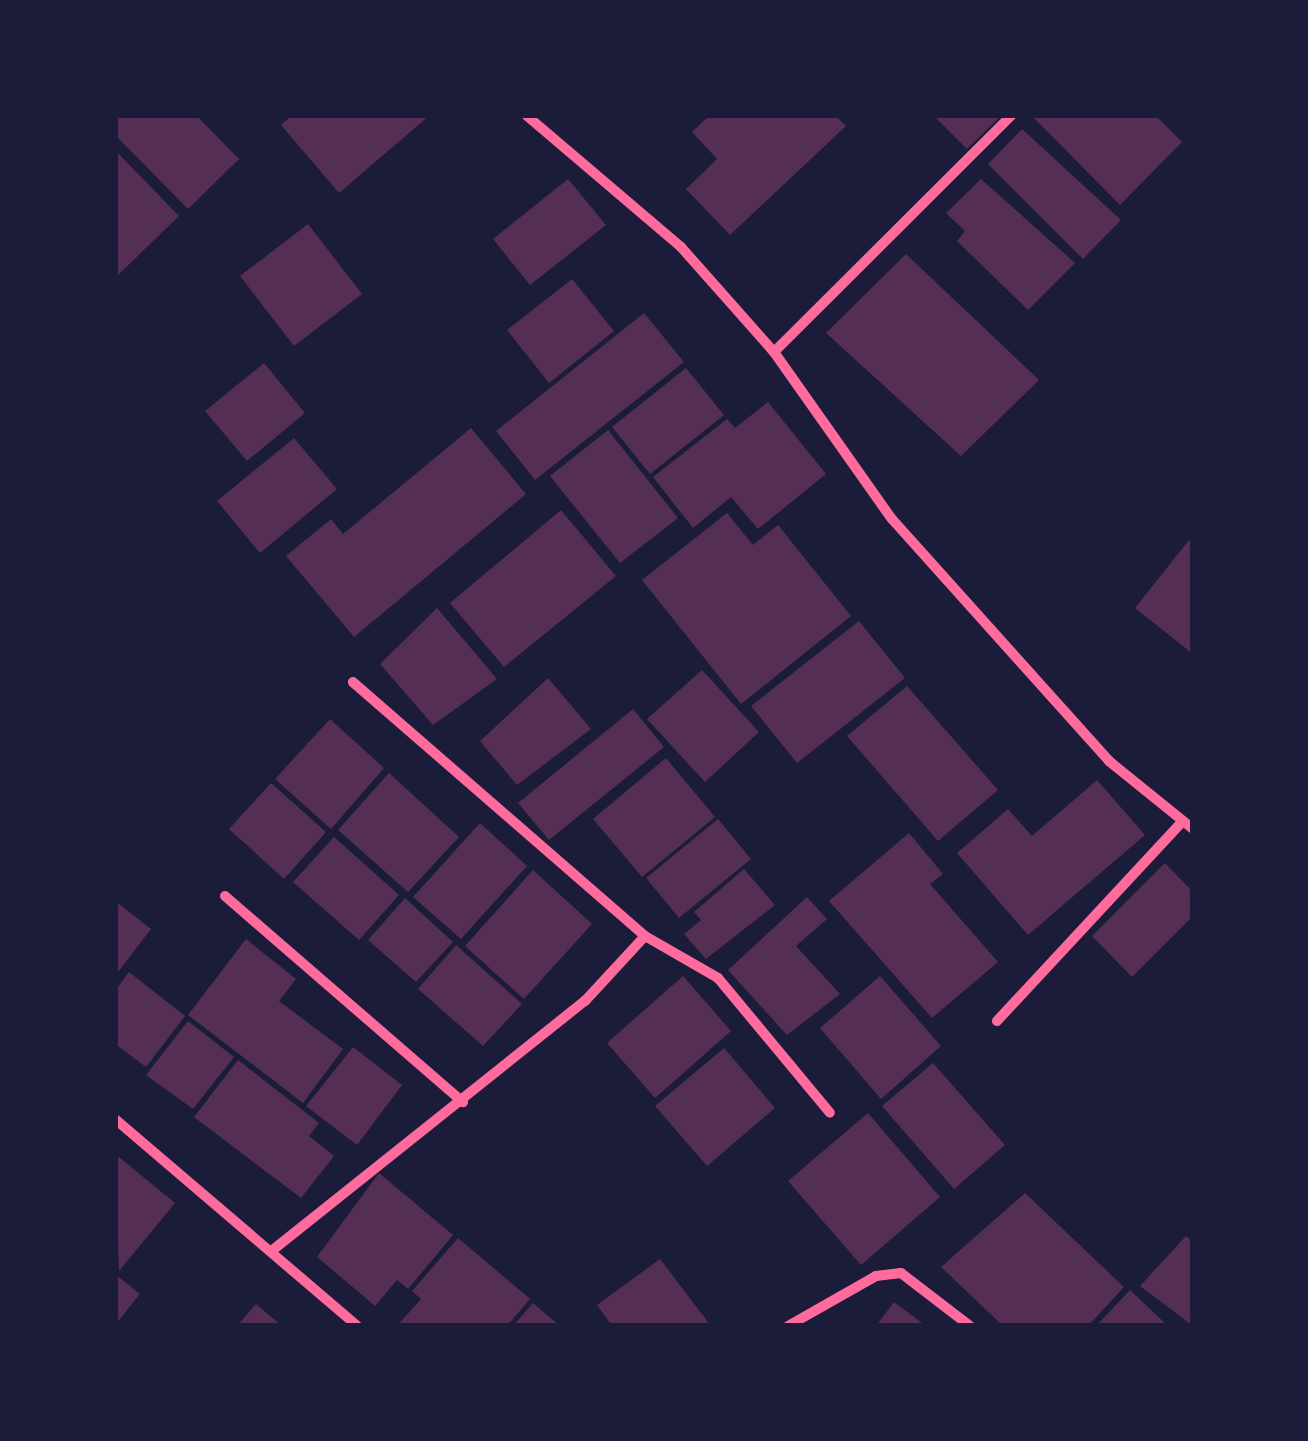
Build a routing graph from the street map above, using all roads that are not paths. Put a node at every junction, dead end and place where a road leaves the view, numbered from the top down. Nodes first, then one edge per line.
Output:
1 (526, 115) edge
2 (1012, 115) edge
3 (774, 352) junction
4 (353, 682) dead end
5 (1182, 822) junction
6 (1193, 829) edge
7 (225, 896) dead end
8 (645, 936) junction
9 (997, 1021) dead end
10 (463, 1102) junction
11 (830, 1113) dead end
12 (115, 1119) edge
13 (274, 1249) junction
14 (357, 1326) edge
15 (788, 1326) edge
16 (970, 1326) edge

1 - 3 street
2 - 3 street
3 - 5 street
4 - 8 street
5 - 6 street
5 - 9 street
7 - 10 street
8 - 10 street
8 - 11 street
10 - 13 street
12 - 13 street
13 - 14 street
15 - 16 street

